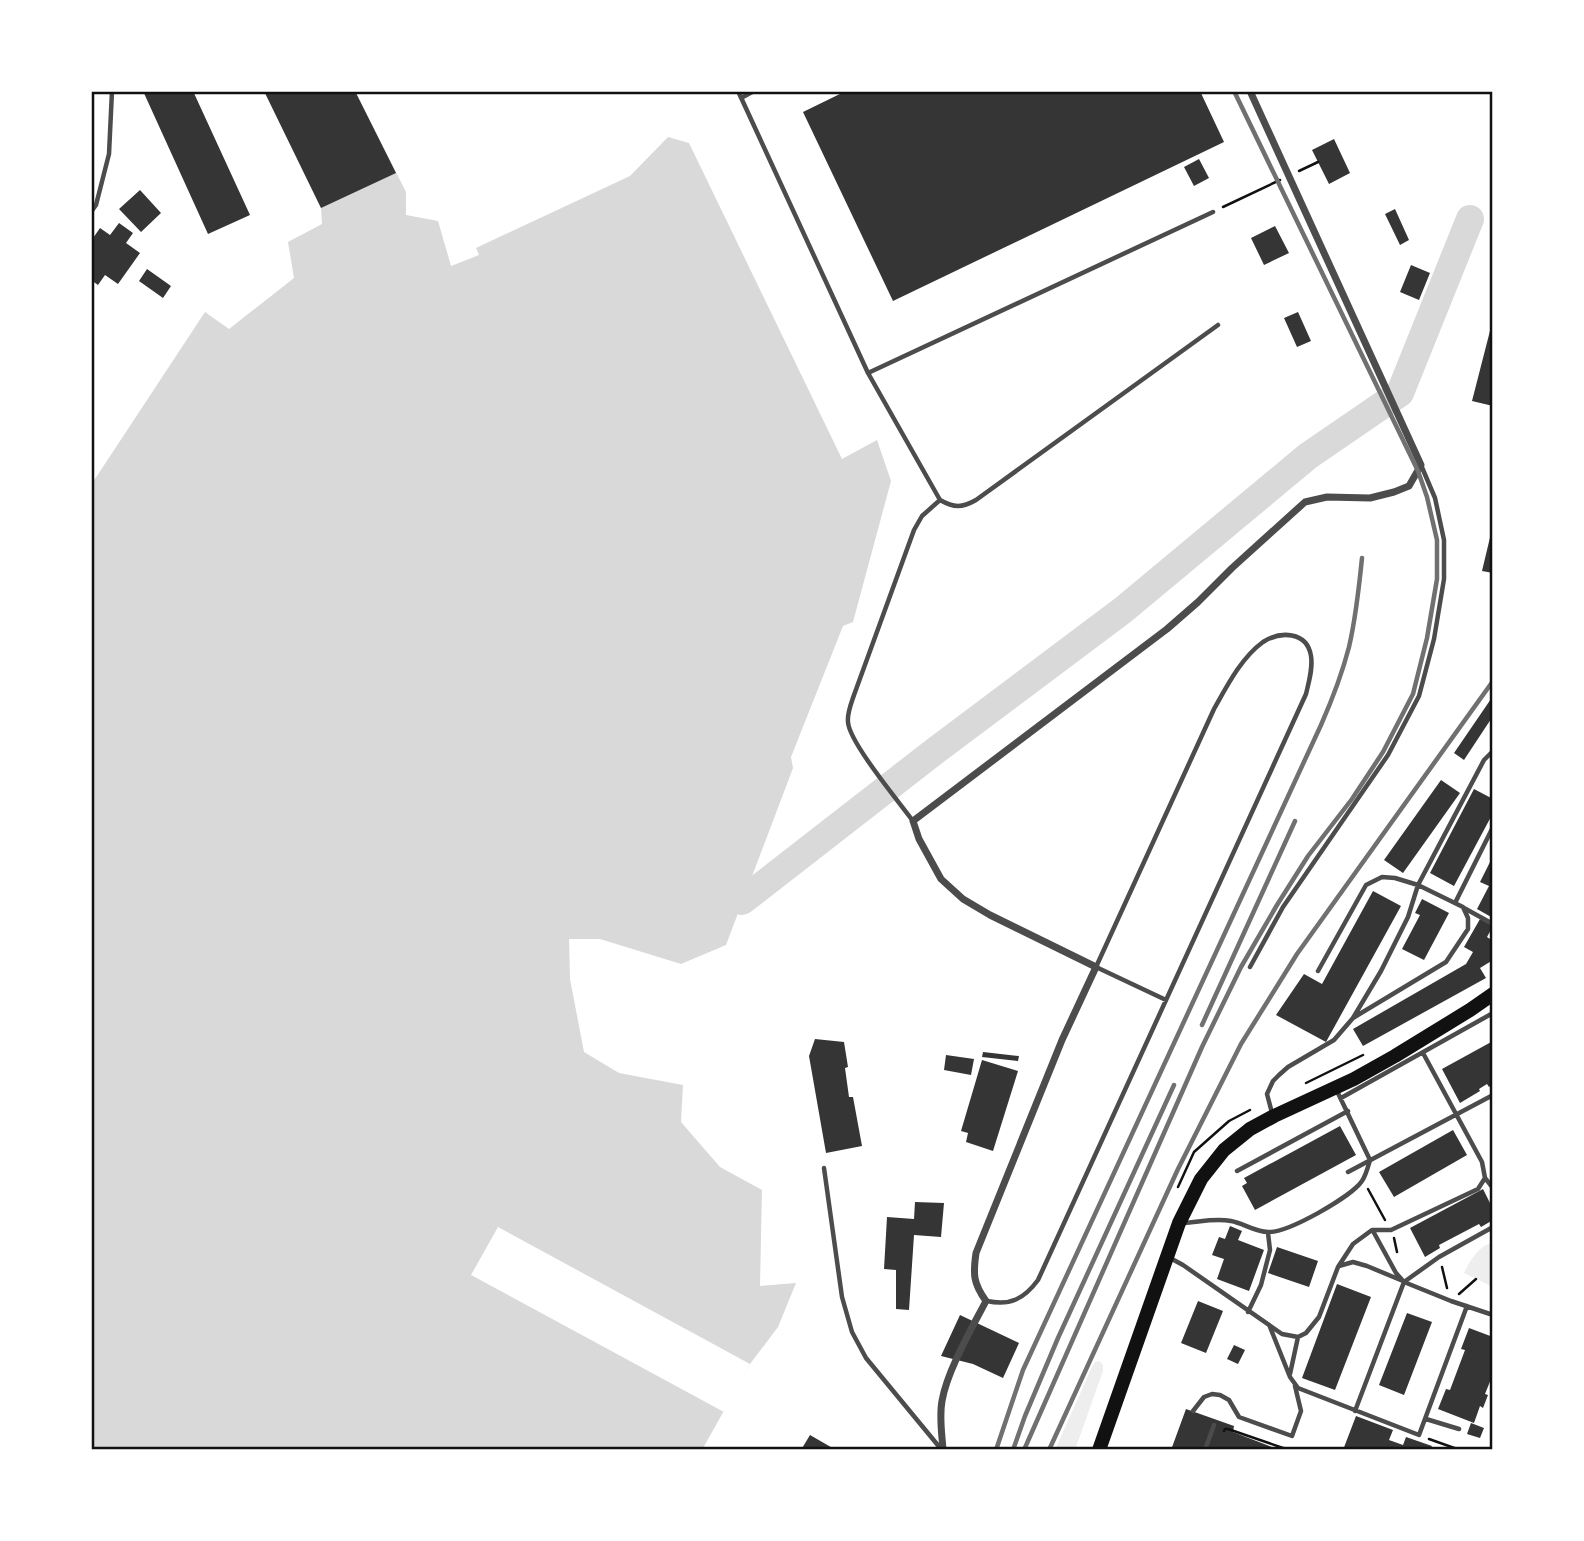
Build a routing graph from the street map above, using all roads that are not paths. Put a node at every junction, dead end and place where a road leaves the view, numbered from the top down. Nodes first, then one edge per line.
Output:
1 (112, 91) edge
2 (738, 91) edge
3 (754, 91) edge
4 (1250, 91) edge
5 (741, 97) junction
6 (91, 212) edge
7 (1213, 212) road end
8 (1218, 325) dead end
9 (868, 373) junction
10 (1421, 464) junction
11 (940, 500) junction
12 (1493, 751) edge
13 (913, 821) junction
14 (1493, 827) edge
15 (1418, 885) junction
16 (1455, 903) junction
17 (1463, 907) junction
18 (1493, 923) edge
19 (1096, 967) junction
20 (1250, 967) dead end
21 (1318, 971) dead end
22 (1493, 994) edge
23 (1166, 1000) junction
24 (1493, 1013) edge
25 (1353, 1018) junction
26 (1423, 1052) junction
27 (1338, 1093) junction
28 (1493, 1095) edge
29 (1348, 1111) junction
30 (1457, 1115) junction
31 (1274, 1116) junction
32 (1370, 1160) junction
33 (824, 1168) dead end
34 (1237, 1171) dead end
35 (1348, 1172) dead end
36 (1485, 1178) junction
37 (1493, 1188) edge
38 (1179, 1223) junction
39 (1493, 1227) edge
40 (1372, 1230) junction
41 (1268, 1233) junction
42 (1167, 1257) junction
43 (1338, 1267) junction
44 (1404, 1282) junction
45 (986, 1301) junction
46 (1466, 1306) junction
47 (1248, 1312) junction
48 (1493, 1315) edge
49 (1269, 1324) junction
50 (1298, 1337) junction
51 (1290, 1377) junction
52 (1294, 1384) junction
53 (1193, 1411) dead end
54 (1355, 1411) junction
55 (1426, 1419) junction
56 (1214, 1425) dead end
57 (1459, 1429) dead end
58 (942, 1450) edge
59 (1099, 1450) edge
60 (1205, 1450) edge

1 - 6 lane
2 - 5 lane
3 - 5 lane
4 - 10 street
5 - 9 lane
7 - 9 lane
8 - 11 lane
9 - 11 lane
10 - 13 street
10 - 20 lane
11 - 13 lane
12 - 15 lane
13 - 19 street
14 - 16 lane
15 - 16 lane
15 - 21 lane
15 - 25 lane
16 - 17 lane
17 - 18 lane
17 - 25 lane
19 - 23 lane
19 - 23 lane
19 - 45 street
22 - 27 main road
23 - 45 lane
24 - 26 lane
25 - 31 lane
26 - 27 lane
26 - 30 lane
27 - 29 lane
27 - 31 main road
28 - 30 lane
29 - 32 lane
29 - 34 lane
30 - 32 lane
30 - 36 lane
31 - 38 main road
32 - 35 lane
32 - 41 lane
33 - 58 lane
36 - 37 lane
36 - 40 lane
38 - 41 lane
38 - 42 main road
39 - 44 lane
40 - 43 lane
40 - 44 lane
41 - 47 lane
42 - 47 lane
42 - 59 main road
43 - 44 lane
43 - 50 lane
44 - 46 lane
44 - 54 lane
45 - 58 street
46 - 48 lane
46 - 55 lane
47 - 49 lane
49 - 50 lane
49 - 51 lane
50 - 51 lane
51 - 52 lane
52 - 53 lane
52 - 54 lane
54 - 55 lane
55 - 57 lane
56 - 60 lane

